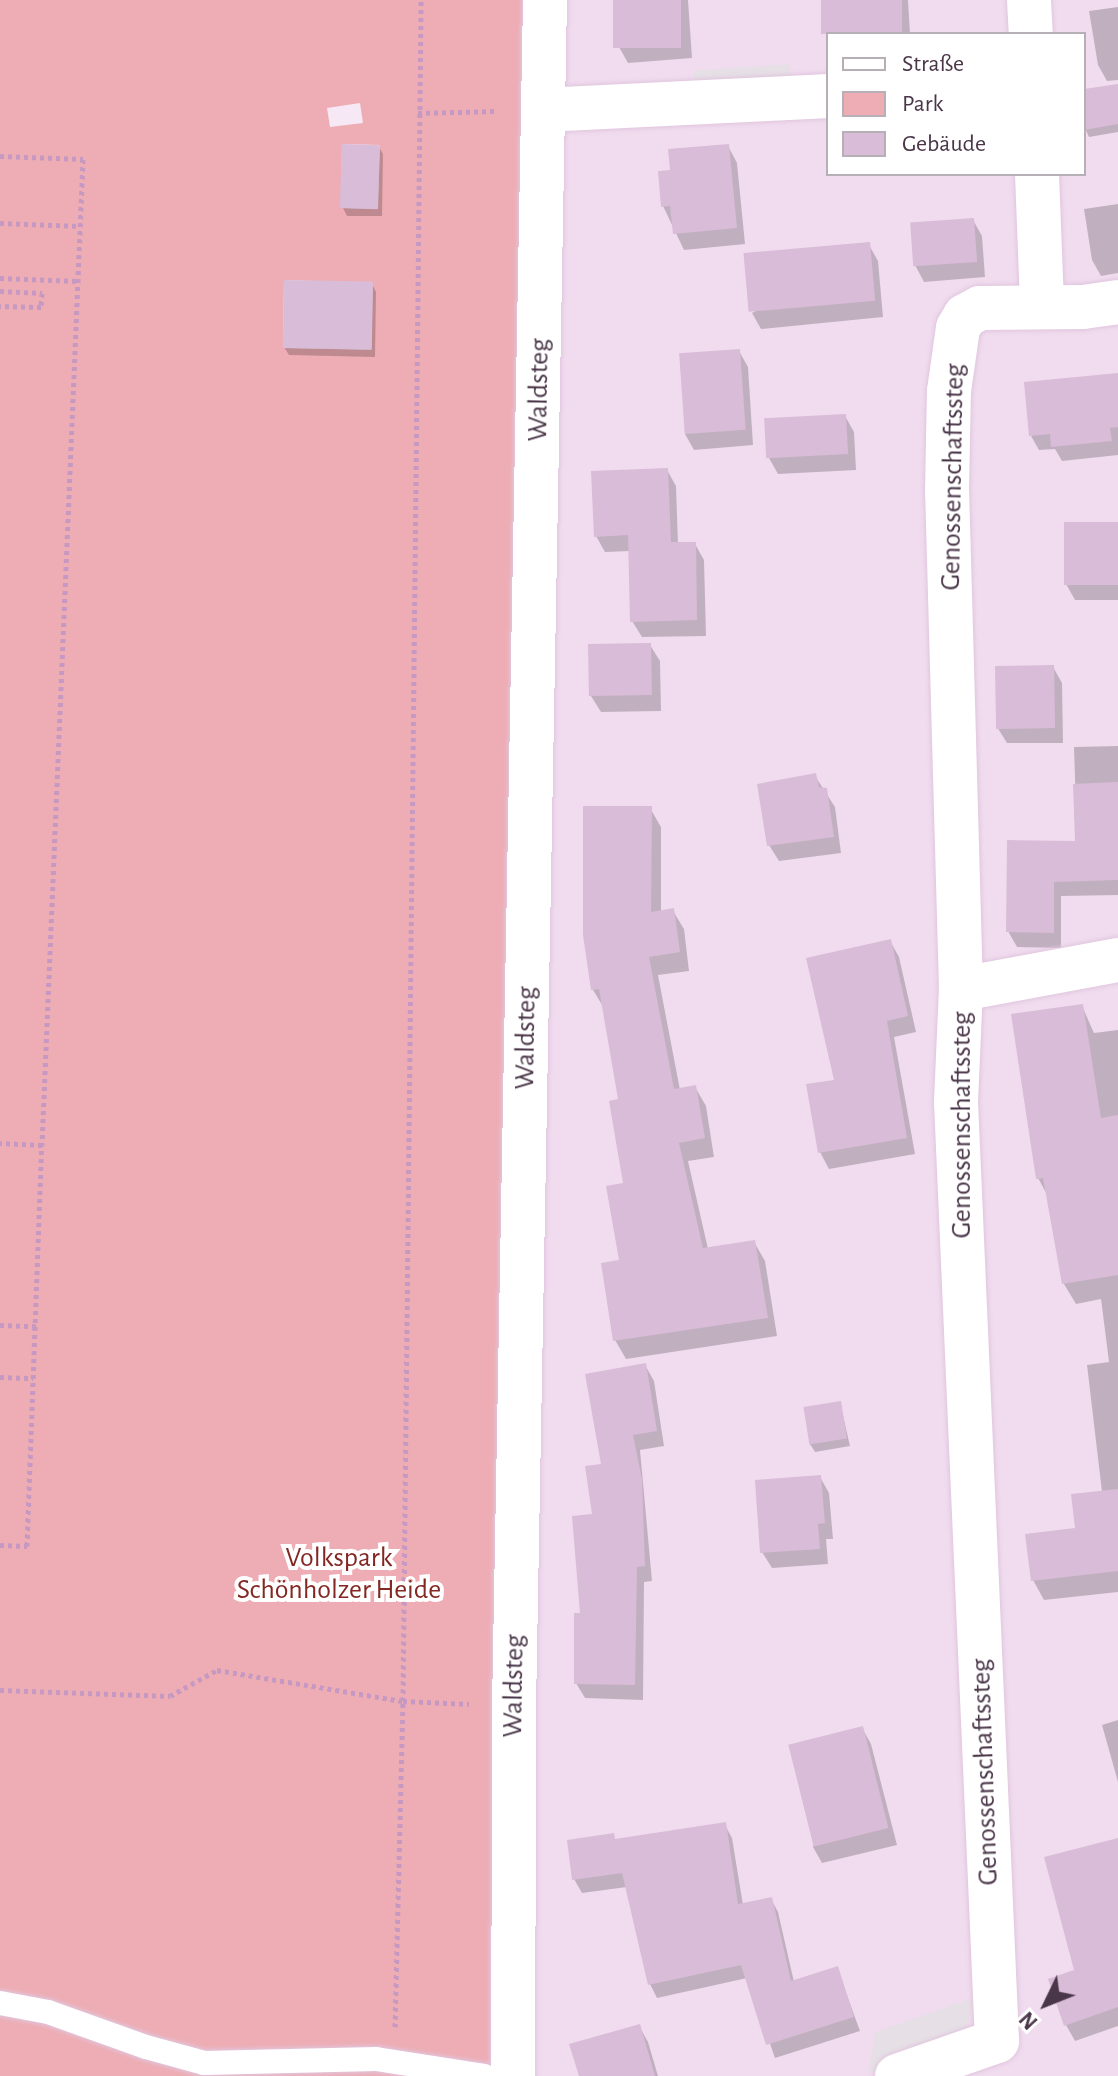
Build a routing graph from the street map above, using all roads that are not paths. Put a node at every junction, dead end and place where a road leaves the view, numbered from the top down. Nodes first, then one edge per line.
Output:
1 (545, 0) edge
2 (1029, 0) edge
3 (1031, 32) edge
4 (826, 96) edge
5 (544, 110) junction
6 (1037, 176) edge
7 (1118, 302) edge
8 (1042, 305) junction
9 (1118, 960) edge
10 (961, 989) junction
11 (0, 2003) edge
12 (484, 2076) edge
13 (513, 2076) edge
14 (897, 2076) edge

1 - 5 street, Waldsteg
2 - 3 street
4 - 5 street
5 - 13 street, Waldsteg
6 - 8 street
7 - 8 street
8 - 10 street, Genossenschaftssteg
9 - 10 street
10 - 14 street, Genossenschaftssteg
11 - 12 lane

